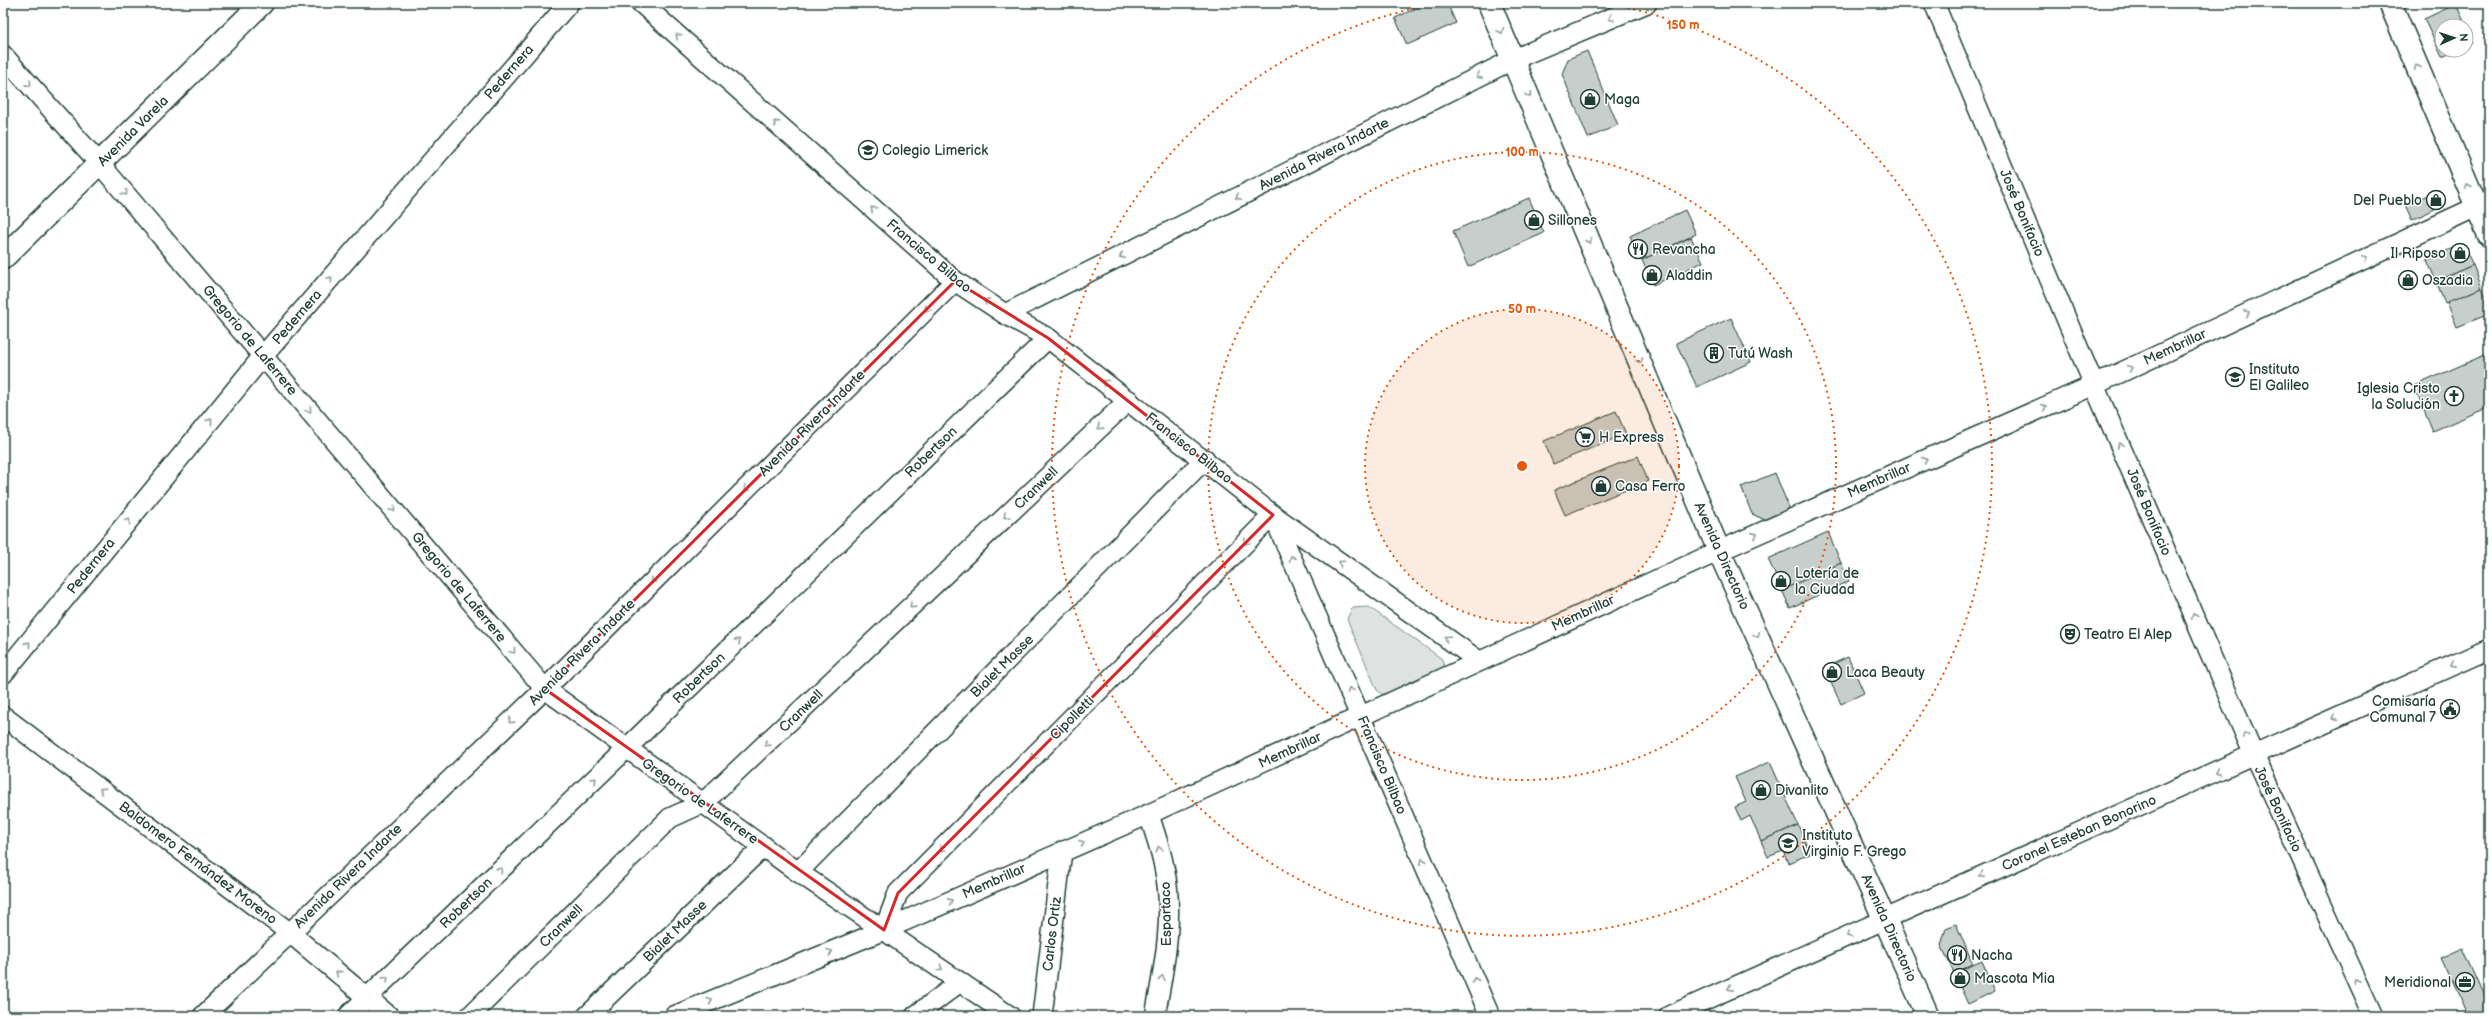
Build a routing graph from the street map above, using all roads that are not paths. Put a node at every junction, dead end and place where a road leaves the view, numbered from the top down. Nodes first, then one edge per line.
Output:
1 (262, 3) edge
2 (569, 3) edge
3 (641, 3) edge
4 (1489, 3) edge
5 (1647, 3) edge
6 (1934, 3) edge
7 (2390, 3) edge
8 (3, 55) edge
9 (1514, 59) junction
10 (100, 164) junction
11 (2483, 204) edge
12 (2489, 235) edge
13 (3, 258) edge
14 (955, 281) junction
15 (1005, 314) junction
16 (1048, 338) junction
17 (263, 356) junction
18 (2094, 385) junction
19 (1128, 400) junction
20 (1206, 459) junction
21 (1274, 515) junction
22 (1719, 551) junction
23 (2489, 649) edge
24 (1479, 661) junction
25 (3, 674) edge
26 (545, 689) junction
27 (3, 716) edge
28 (1361, 717) junction
29 (626, 749) junction
30 (2254, 755) junction
31 (704, 804) junction
32 (1149, 814) junction
33 (764, 846) junction
34 (1062, 851) junction
35 (798, 872) junction
36 (1884, 919) junction
37 (884, 930) junction
38 (289, 932) junction
39 (960, 982) junction
40 (367, 997) junction
41 (203, 1016) edge
42 (348, 1016) edge
43 (389, 1016) edge
44 (470, 1016) edge
45 (587, 1016) edge
46 (674, 1016) edge
47 (915, 1016) edge
48 (1010, 1016) edge
49 (1042, 1016) edge
50 (1155, 1016) edge
51 (1490, 1016) edge
52 (1669, 1016) edge
53 (1928, 1016) edge
54 (2374, 1016) edge

1 - 10 main road, Avenida Varela
17 -> 2 street, Pedernera
14 -> 3 street, Francisco Bilbao
4 -> 9 main road, Avenida Directorio
5 -> 9 street, Avenida Rivera Indarte
6 - 18 street, José Bonifacio
11 -> 7 main road
8 -> 10 street, Gregorio de Laferrere
9 -> 15 street, Avenida Rivera Indarte
9 -> 22 main road, Avenida Directorio
10 - 13 main road, Avenida Varela
10 -> 17 street, Gregorio de Laferrere
11 - 12 main road
18 -> 11 street, Membrillar
15 -> 14 street, Francisco Bilbao
14 -> 26 street, Avenida Rivera Indarte
15 - 16 street, Francisco Bilbao
19 -> 16 street, Francisco Bilbao
29 -> 16 street, Robertson
25 -> 17 street, Pedernera
17 -> 26 street, Gregorio de Laferrere
22 -> 18 street, Membrillar
30 -> 18 street, José Bonifacio
19 - 20 street, Francisco Bilbao
19 -> 31 street, Cranwell
20 - 21 street, Francisco Bilbao
20 - 35 street, Bialet Masse
24 -> 21 street, Francisco Bilbao
28 -> 21 street, Francisco Bilbao
21 -> 37 street, Cipolletti
22 - 24 street, Membrillar
22 -> 36 main road, Avenida Directorio
23 -> 30 street, Coronel Esteban Bonorino
24 - 28 street, Membrillar
26 - 29 street, Gregorio de Laferrere
26 -> 38 street, Avenida Rivera Indarte
38 -> 27 street, Baldomero Fernández Moreno
28 - 32 street, Membrillar
51 -> 28 street, Francisco Bilbao
29 - 31 street, Gregorio de Laferrere
40 -> 29 street, Robertson
30 -> 36 street, Coronel Esteban Bonorino
54 -> 30 street, José Bonifacio
31 - 33 street, Gregorio de Laferrere
31 - 44 street, Cranwell
34 -> 32 street, Membrillar
50 -> 32 street, Espartaco
33 - 35 street, Gregorio de Laferrere
33 - 45 street, Bialet Masse
37 -> 34 street, Membrillar
34 - 49 street, Carlos Ortiz
35 - 37 street, Gregorio de Laferrere
36 -> 52 street, Coronel Esteban Bonorino
36 - 53 main road, Avenida Directorio
37 -> 39 street, Gregorio de Laferrere
46 -> 37 street, Membrillar
40 -> 38 street, Baldomero Fernández Moreno
38 - 41 street, Avenida Rivera Indarte
39 - 47 street
39 - 48 street, Gregorio de Laferrere
40 - 42 street, Robertson
40 - 43 street, Baldomero Fernández Moreno

